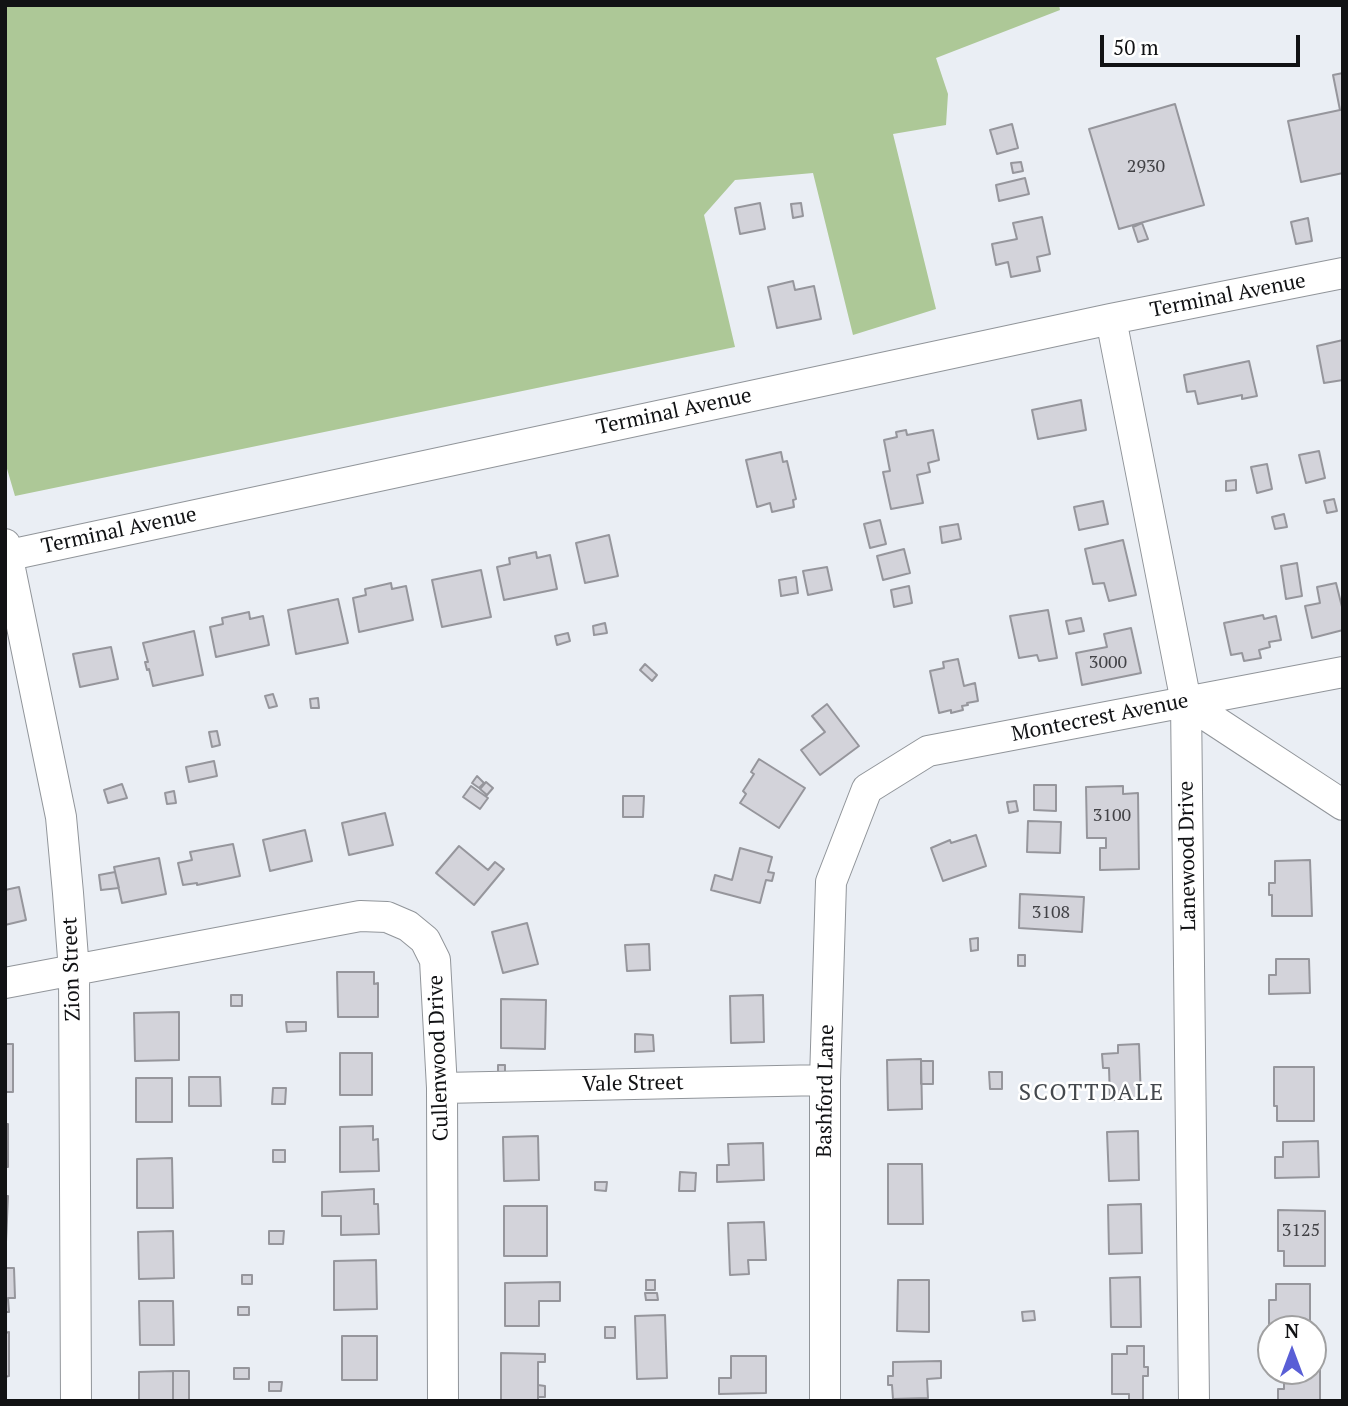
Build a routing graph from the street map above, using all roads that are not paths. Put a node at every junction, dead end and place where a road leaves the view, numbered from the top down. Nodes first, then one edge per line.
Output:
1 (1343, 273) edge
2 (1111, 318) junction
3 (6, 551) edge
4 (1343, 672) edge
5 (1186, 702) junction
6 (867, 789) joint
7 (1343, 805) edge
8 (74, 971) junction
9 (5, 983) edge
10 (825, 1080) junction
11 (442, 1088) junction
12 (76, 1401) edge
13 (443, 1401) edge
14 (825, 1401) edge
15 (1194, 1401) edge

1 - 2 street, Terminal Avenue
2 - 3 street, Terminal Avenue
2 - 5 street, Lanewood Drive
3 - 8 street, Zion Street
4 - 5 street, Montecrest Avenue
5 - 6 street, Montecrest Avenue
5 - 7 street
5 - 15 street, Lanewood Drive
6 - 10 street, Bashford Lane
8 - 9 street, Cullenwood Drive
8 - 11 street, Cullenwood Drive
8 - 12 street, Zion Street
10 - 11 street, Vale Street
10 - 14 street, Bashford Lane
11 - 13 street, Cullenwood Drive

